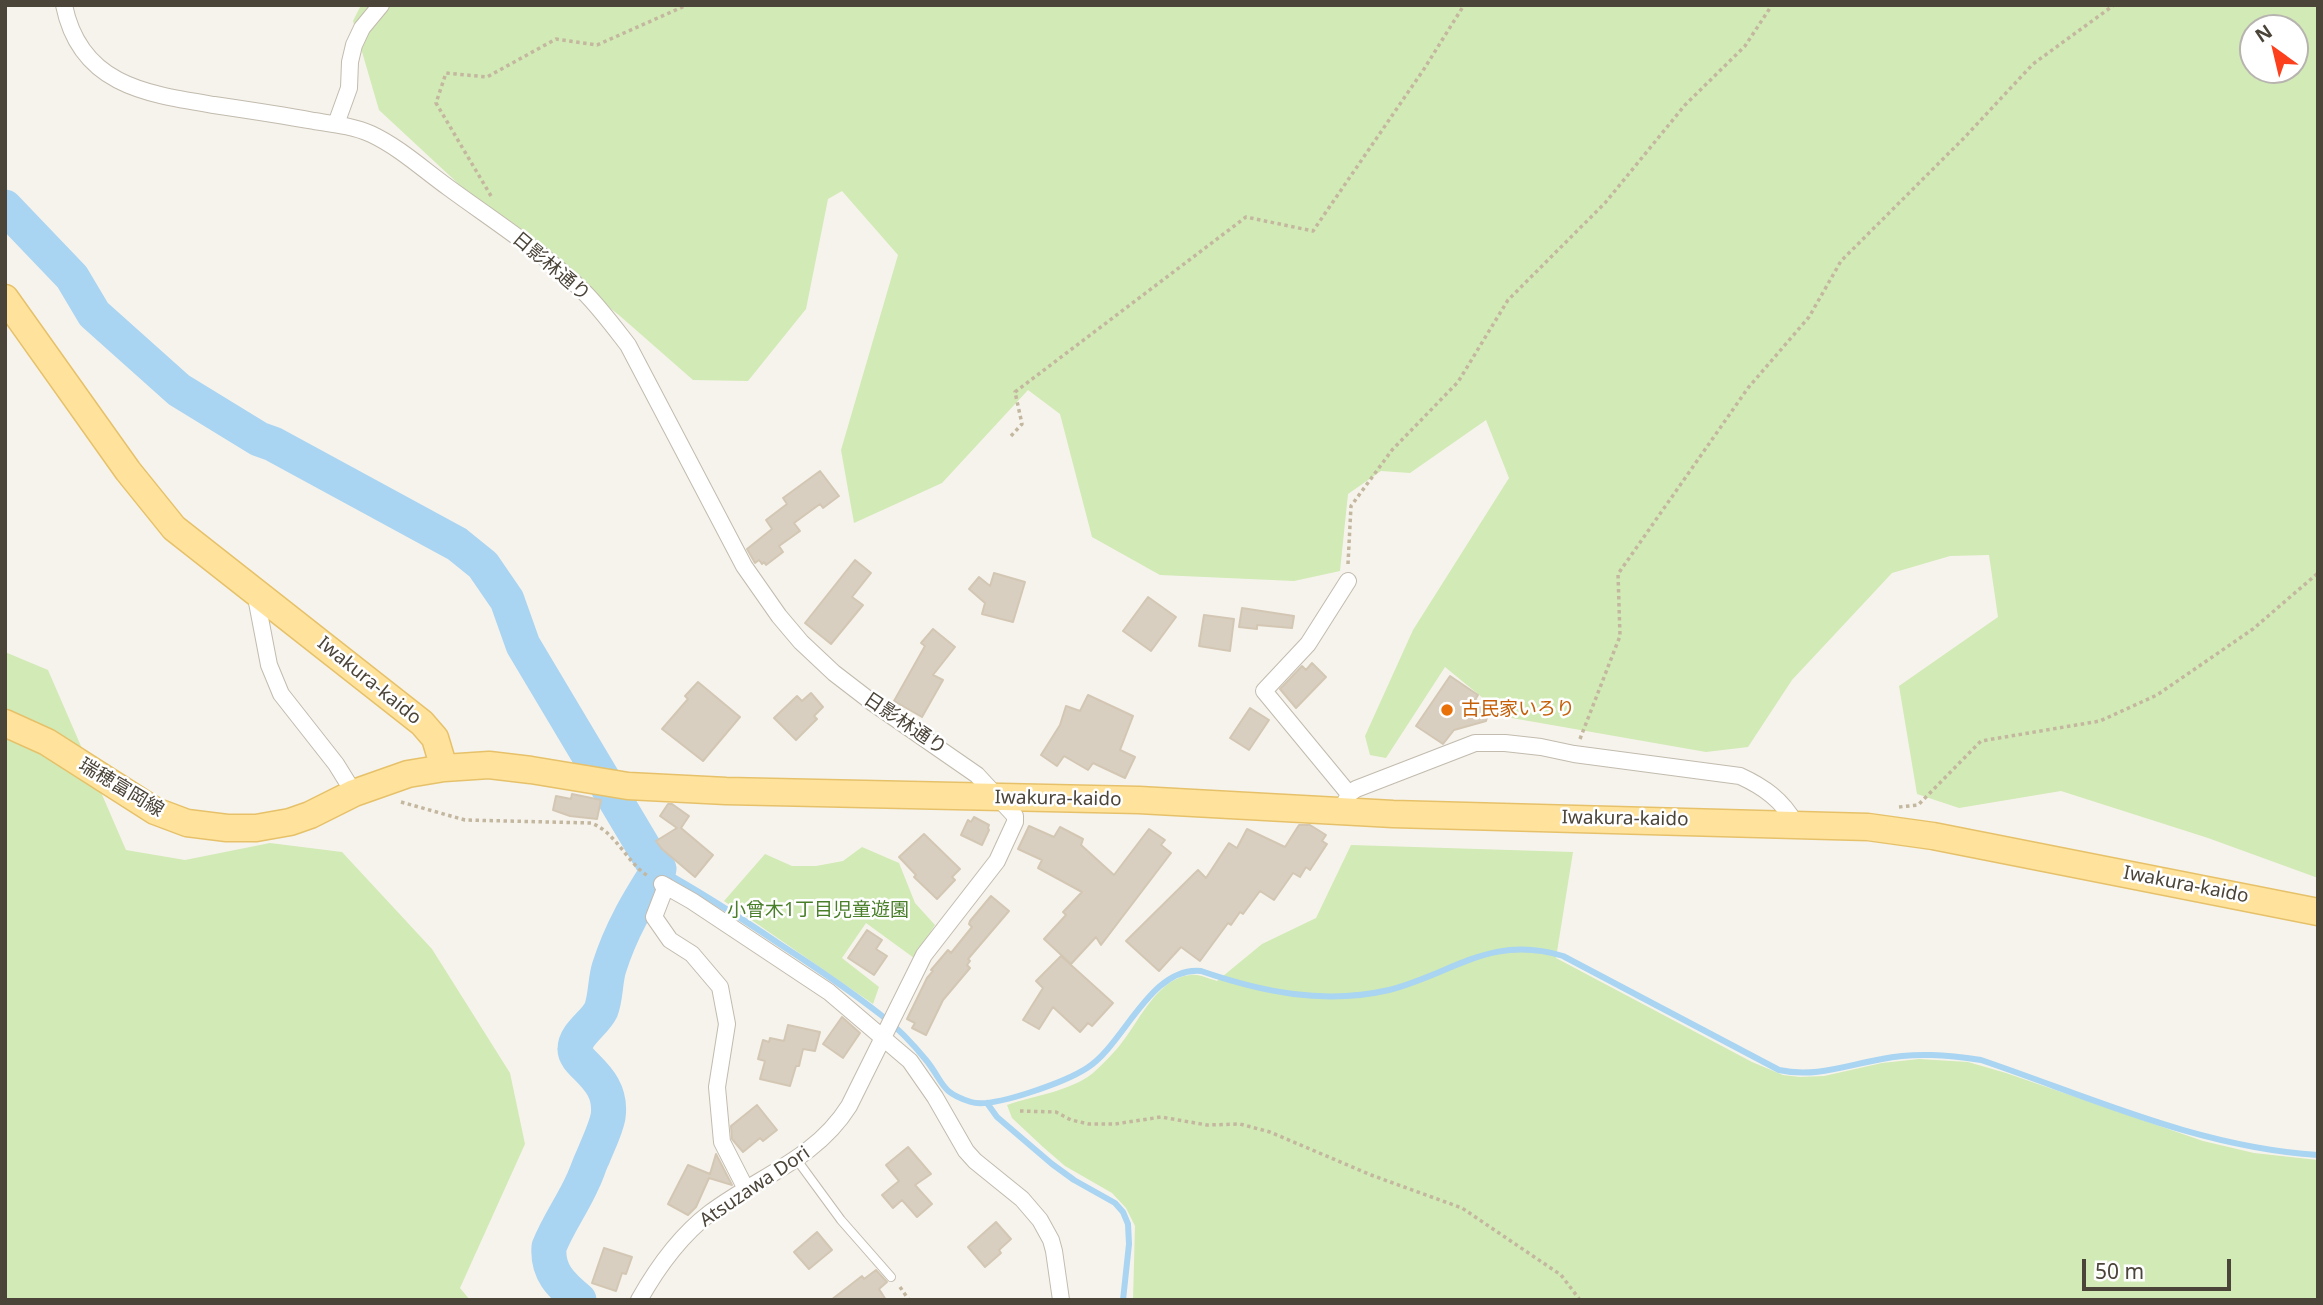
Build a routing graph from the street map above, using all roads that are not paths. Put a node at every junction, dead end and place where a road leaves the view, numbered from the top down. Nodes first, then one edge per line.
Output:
1 (64, 5) edge
2 (381, 5) edge
3 (336, 124) junction
4 (5, 299) edge
5 (1348, 580) road end
6 (255, 590) junction
7 (5, 723) edge
8 (444, 768) junction
9 (354, 793) junction
10 (998, 797) junction
11 (1345, 803) junction
12 (1795, 823) junction
13 (2318, 912) edge
14 (883, 1036) junction
15 (797, 1160) junction
16 (746, 1189) junction
17 (891, 1277) dead end
18 (639, 1300) edge
19 (1061, 1300) edge

1 - 3 street, 日影林通り
2 - 3 street
3 - 10 street, 日影林通り
4 - 6 main road, Iwakura-kaido
5 - 11 street
6 - 8 main road, Iwakura-kaido
6 - 9 street
7 - 9 main road, 瑞穂富岡線
8 - 9 main road, 瑞穂富岡線
8 - 10 main road, Iwakura-kaido
10 - 11 main road, Iwakura-kaido
10 - 14 street, Atsuzawa Dori
11 - 12 main road, Iwakura-kaido
11 - 12 street
12 - 13 main road, Iwakura-kaido
14 - 15 street, Atsuzawa Dori
14 - 16 street
14 - 19 street
15 - 16 street, Atsuzawa Dori
15 - 17 lane
16 - 18 street, Atsuzawa Dori

